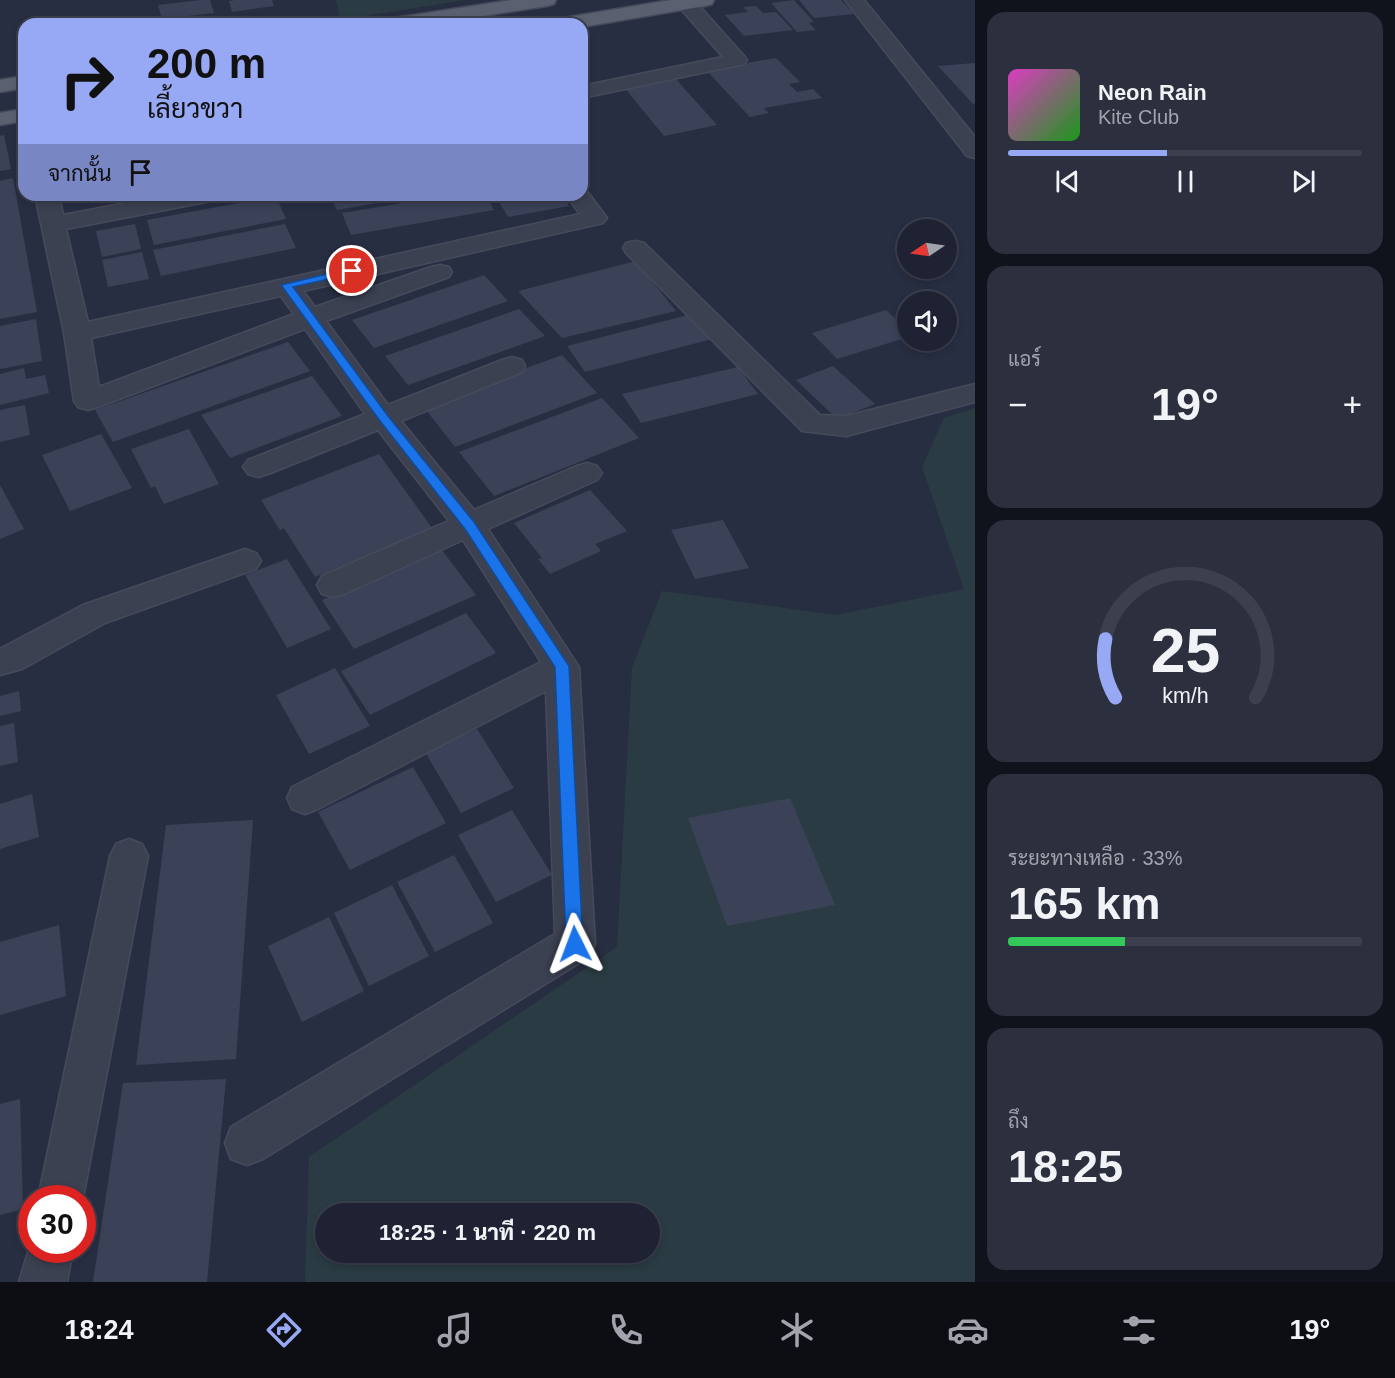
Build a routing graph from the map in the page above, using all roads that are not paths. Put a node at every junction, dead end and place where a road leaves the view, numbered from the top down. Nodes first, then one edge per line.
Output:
1 (548, 0) edge
2 (854, 0) edge
3 (695, 2) edge
4 (432, 18) edge
5 (588, 20) edge
6 (18, 83) edge
7 (0, 86) edge
8 (588, 91) edge
9 (18, 116) edge
10 (0, 119) edge
11 (975, 150) edge
12 (48, 201) edge
13 (175, 201) edge
14 (582, 201) edge
15 (54, 224) junction
16 (635, 248) dead end
17 (440, 272) dead end
18 (286, 285) junction
19 (309, 318) junction
20 (77, 333) junction
21 (512, 366) dead end
22 (975, 393) edge
23 (384, 419) junction
24 (258, 467) dead end
25 (587, 473) dead end
26 (469, 525) junction
27 (245, 561) dead end
28 (333, 585) dead end
29 (0, 662) edge
30 (562, 666) junction
31 (305, 798) dead end
32 (129, 856) dead end
33 (246, 1143) dead end
34 (63, 1185) edge
35 (47, 1263) edge
36 (43, 1282) edge

1 - 4 main road
2 - 11 street
3 - 5 main road
3 - 8 street
6 - 7 main road
9 - 10 main road
12 - 15 street
13 - 15 street
14 - 18 street
15 - 20 street
16 - 22 street
17 - 19 street
18 - 19 street
18 - 20 street
19 - 20 street
19 - 23 street
21 - 23 street
23 - 24 street
23 - 26 street
25 - 26 street
26 - 28 street
26 - 30 street
27 - 29 street
30 - 31 street
30 - 33 street
32 - 34 street
35 - 36 street

